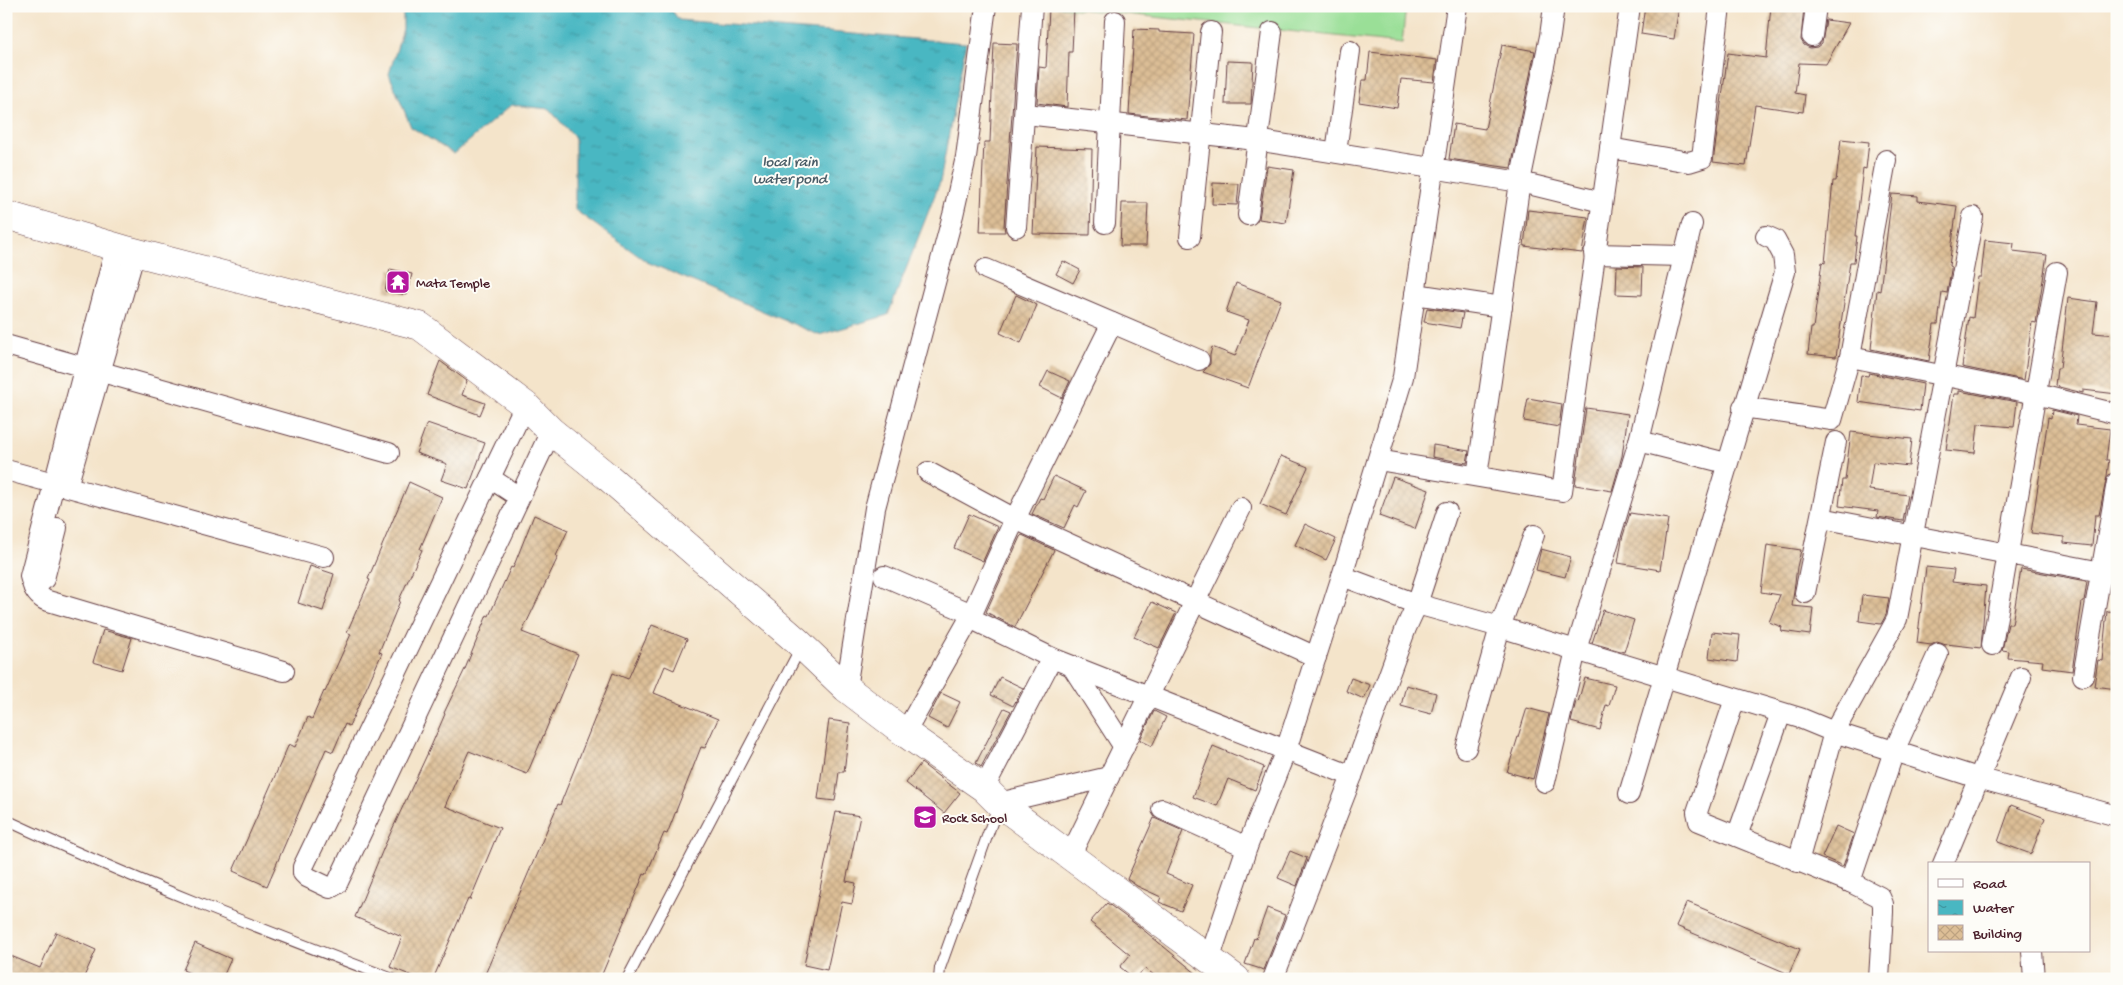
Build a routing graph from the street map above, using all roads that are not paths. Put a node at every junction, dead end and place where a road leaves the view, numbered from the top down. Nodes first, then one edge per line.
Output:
1 (986, 6) edge
2 (1032, 6) edge
3 (1457, 6) edge
4 (1554, 6) edge
5 (1630, 6) edge
6 (1720, 6) edge
7 (1816, 6) edge
8 (1115, 20) dead end
9 (1211, 32) dead end
10 (1272, 32) dead end
11 (1812, 36) dead end
12 (1350, 51) dead end
13 (1026, 114) junction
14 (1110, 123) junction
15 (1200, 133) junction
16 (1256, 140) junction
17 (1610, 148) junction
18 (1336, 152) junction
19 (1886, 160) dead end
20 (1433, 169) junction
21 (1520, 182) junction
22 (1602, 202) junction
23 (6, 215) edge
24 (1248, 215) dead end
25 (1973, 217) dead end
26 (1106, 223) dead end
27 (1692, 224) dead end
28 (1016, 227) dead end
29 (1766, 236) dead end
30 (1190, 237) dead end
31 (126, 250) junction
32 (1594, 254) junction
33 (1684, 256) junction
34 (986, 268) dead end
35 (2057, 272) dead end
36 (1415, 294) junction
37 (1502, 307) junction
38 (1112, 323) junction
39 (6, 346) edge
40 (1850, 357) junction
41 (1199, 360) dead end
42 (93, 370) junction
43 (1943, 376) junction
44 (2036, 394) junction
45 (525, 406) junction
46 (1743, 408) junction
47 (2117, 414) edge
48 (551, 431) junction
49 (1639, 441) junction
50 (1836, 442) dead end
51 (389, 453) dead end
52 (1378, 460) junction
53 (1726, 463) junction
54 (6, 470) edge
55 (928, 472) dead end
56 (1477, 476) junction
57 (490, 478) junction
58 (2117, 482) edge
59 (60, 485) junction
60 (520, 497) junction
61 (1241, 508) dead end
62 (1447, 512) dead end
63 (1821, 518) junction
64 (1015, 519) junction
65 (1534, 534) dead end
66 (1913, 536) junction
67 (2008, 554) junction
68 (324, 556) dead end
69 (2109, 574) edge
70 (884, 576) dead end
71 (1342, 576) junction
72 (1805, 593) dead end
73 (1197, 602) junction
74 (1417, 604) junction
75 (971, 616) junction
76 (1500, 627) junction
77 (1992, 645) dead end
78 (802, 646) junction
79 (1576, 650) junction
80 (1938, 654) dead end
81 (1316, 657) junction
82 (1052, 658) junction
83 (1072, 666) junction
84 (284, 671) dead end
85 (2083, 676) dead end
86 (1664, 677) junction
87 (2021, 677) dead end
88 (846, 688) junction
89 (1149, 697) junction
90 (1735, 699) junction
91 (1781, 712) junction
92 (1834, 732) junction
93 (905, 733) junction
94 (1124, 747) junction
95 (1466, 748) dead end
96 (1286, 750) junction
97 (1894, 751) junction
98 (1352, 776) junction
99 (1109, 777) junction
100 (1978, 778) junction
101 (1545, 782) dead end
102 (1629, 794) dead end
103 (992, 795) junction
104 (1162, 809) dead end
105 (2117, 816) edge
106 (6, 820) edge
107 (1737, 836) junction
108 (1247, 847) junction
109 (1070, 856) junction
110 (1798, 862) junction
111 (1944, 862) edge
112 (1850, 882) junction
113 (2032, 952) edge
114 (1209, 960) junction
115 (393, 979) edge
116 (627, 979) edge
117 (939, 979) edge
118 (1236, 979) edge
119 (1273, 979) edge
120 (1879, 979) edge
121 (2034, 979) edge

1 - 88 street
2 - 13 street
3 - 20 street
4 - 21 street
5 - 17 street
6 - 17 street
7 - 11 street
8 - 14 street
9 - 15 street
10 - 16 street
12 - 18 street
13 - 14 street
13 - 28 street
14 - 15 street
14 - 26 street
15 - 16 street
15 - 30 street
16 - 18 street
16 - 24 street
17 - 22 street
18 - 20 street
19 - 40 street
20 - 21 street
20 - 36 street
21 - 22 street
21 - 37 street
22 - 32 street
23 - 31 street
25 - 43 street
27 - 33 street
29 - 46 street
31 - 42 street
31 - 45 street
32 - 33 street
32 - 56 street
33 - 49 street
34 - 38 street
35 - 44 street
36 - 37 street
36 - 52 street
37 - 56 street
38 - 41 street
38 - 64 street
39 - 42 street
40 - 43 street
40 - 46 street
42 - 51 street
42 - 59 street
43 - 44 street
43 - 66 street
44 - 47 street
44 - 67 street
45 - 48 street
45 - 57 street
46 - 53 street
48 - 60 street
48 - 78 street
49 - 53 street
49 - 79 street
50 - 63 street
52 - 56 street
52 - 71 street
53 - 86 street
54 - 59 street
55 - 64 street
57 - 60 street
57 - 60 street
58 - 69 street
59 - 68 street
59 - 84 street
61 - 73 street
62 - 74 street
63 - 66 street
63 - 72 street
64 - 73 street
64 - 75 street
65 - 76 street
66 - 67 street
66 - 92 street
67 - 69 street
67 - 77 street
69 - 85 street
70 - 75 street
71 - 74 street
71 - 81 street
73 - 81 street
73 - 89 street
74 - 76 street
74 - 98 street
75 - 82 street
75 - 93 street
76 - 79 street
76 - 95 street
78 - 88 street
78 - 116 lane
79 - 86 street
79 - 101 street
80 - 97 street
81 - 96 street
82 - 83 street
82 - 103 street
83 - 89 street
83 - 94 street
86 - 90 street
86 - 102 street
87 - 100 street
88 - 93 street
89 - 94 street
89 - 96 street
90 - 91 street
90 - 107 street
91 - 92 street
91 - 107 street
92 - 97 street
92 - 110 street
93 - 103 street
94 - 99 street
96 - 98 street
96 - 108 street
97 - 100 street
97 - 112 street
98 - 119 street
99 - 103 street
99 - 109 street
100 - 105 street
100 - 111 street
103 - 109 street
103 - 117 lane
104 - 108 street
106 - 115 lane
107 - 110 street
108 - 114 street
109 - 114 street
110 - 112 street
112 - 120 street
113 - 121 street
114 - 118 street

